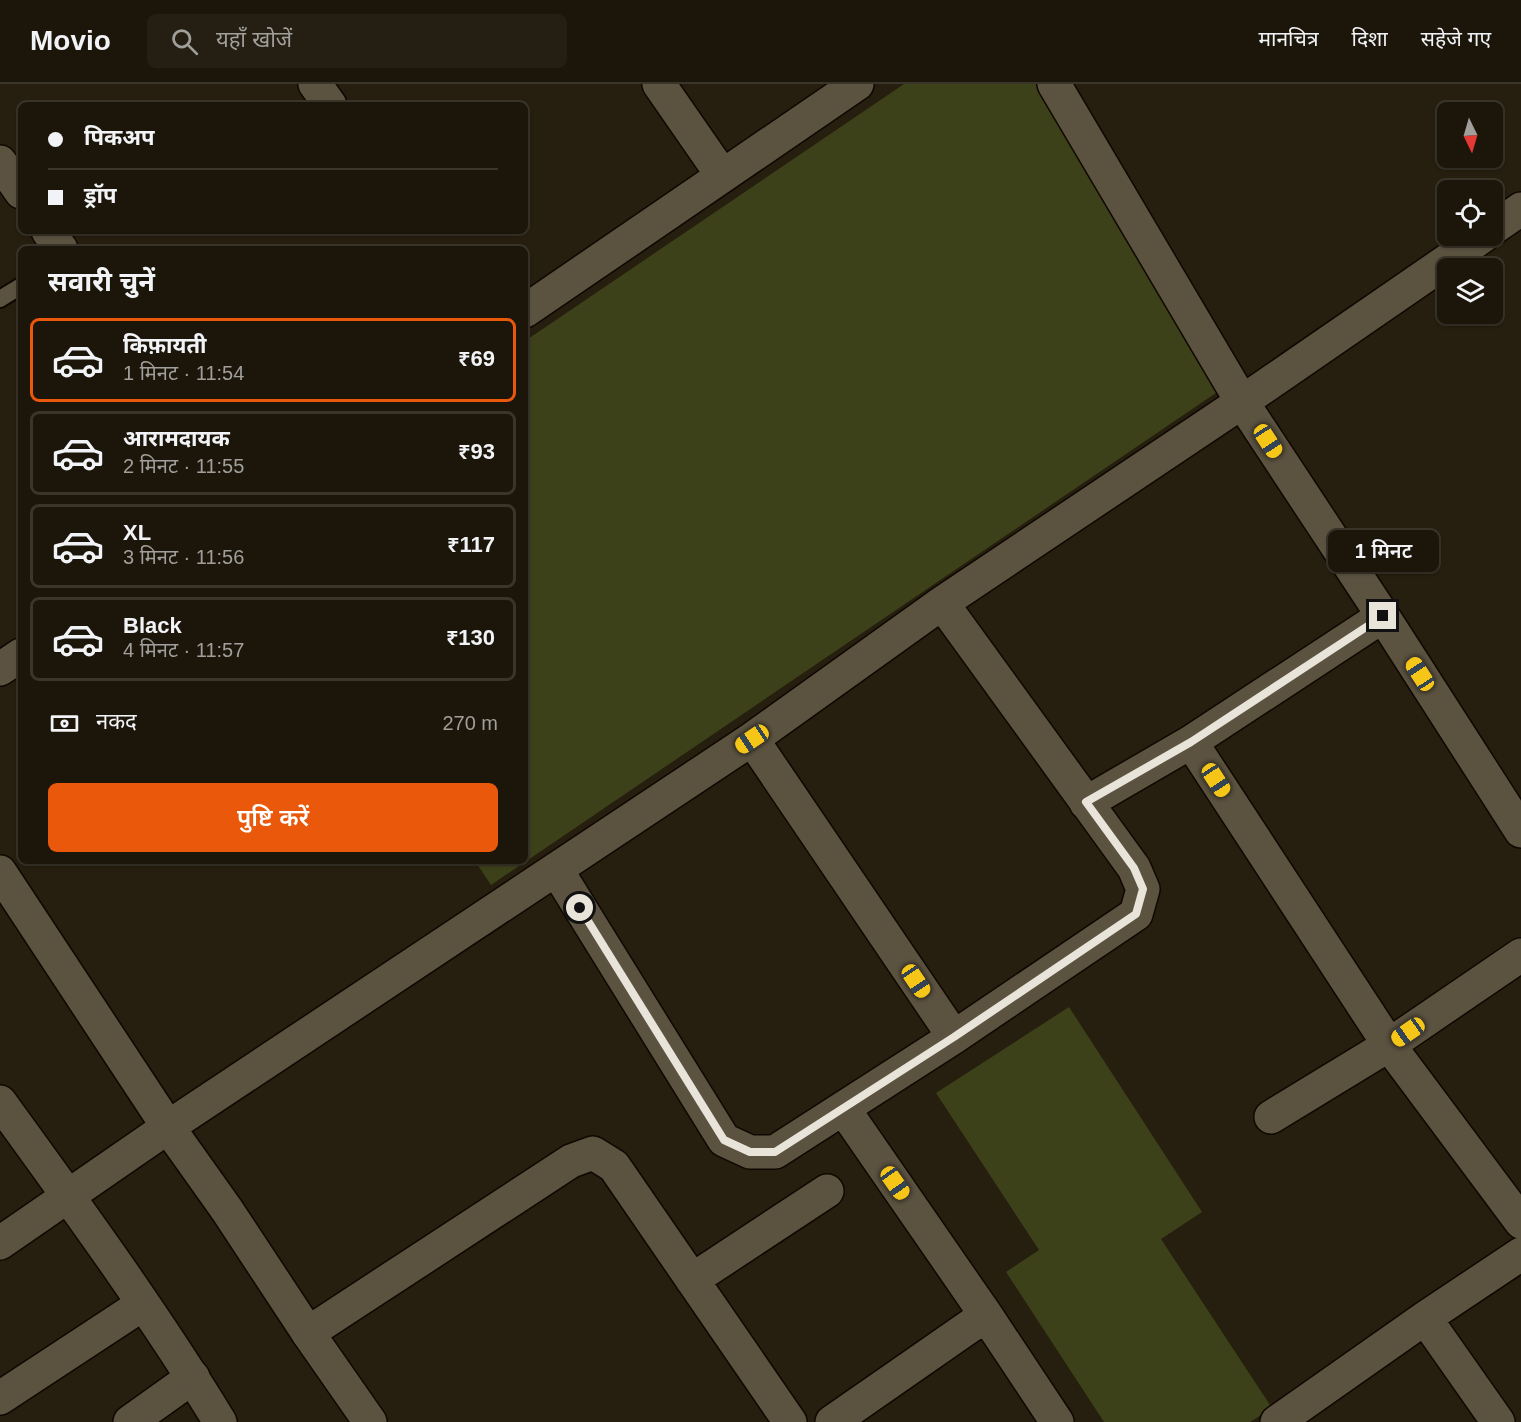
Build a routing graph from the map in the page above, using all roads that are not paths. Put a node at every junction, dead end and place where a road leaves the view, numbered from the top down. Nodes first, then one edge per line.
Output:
1 (315, 84) edge
2 (659, 84) edge
3 (857, 84) edge
4 (1054, 84) edge
5 (328, 102) edge
6 (0, 162) edge
7 (722, 175) junction
8 (18, 188) edge
9 (1521, 209) edge
10 (1503, 221) edge
11 (1468, 246) edge
12 (18, 288) edge
13 (0, 299) edge
14 (528, 309) edge
15 (1242, 402) junction
16 (942, 603) junction
17 (1383, 616) junction
18 (752, 739) junction
19 (1191, 742) junction
20 (1086, 802) junction
21 (1521, 831) edge
22 (556, 869) junction
23 (0, 872) edge
24 (1521, 955) edge
25 (954, 1037) junction
26 (1389, 1046) junction
27 (0, 1102) edge
28 (843, 1108) junction
29 (1271, 1117) dead end
30 (168, 1127) junction
31 (827, 1191) dead end
32 (68, 1195) junction
33 (1521, 1222) edge
34 (0, 1243) edge
35 (1521, 1254) edge
36 (692, 1280) junction
37 (143, 1304) junction
38 (986, 1315) junction
39 (1425, 1318) junction
40 (308, 1333) junction
41 (193, 1377) junction
42 (0, 1398) edge
43 (130, 1422) edge
44 (220, 1422) edge
45 (370, 1422) edge
46 (790, 1422) edge
47 (832, 1422) edge
48 (1057, 1422) edge
49 (1277, 1422) edge
50 (1498, 1422) edge

1 - 5 street
2 - 7 street
3 - 7 street
4 - 15 street
6 - 8 street
7 - 14 street
9 - 10 street
11 - 15 street
12 - 13 lane
15 - 16 street
15 - 17 street
16 - 18 street
16 - 20 street
17 - 19 street
17 - 21 street
18 - 22 street
18 - 25 street
19 - 20 street
19 - 26 street
20 - 25 street
22 - 28 street
22 - 30 street
23 - 30 street
24 - 26 street
25 - 28 street
26 - 29 street
26 - 33 street
27 - 32 street
28 - 38 street
30 - 32 street
30 - 40 street
31 - 36 street
32 - 34 street
32 - 37 street
35 - 39 street
36 - 40 street
36 - 46 street
37 - 41 street
37 - 42 street
38 - 47 street
38 - 48 street
39 - 49 street
39 - 50 street
40 - 45 street
41 - 43 street
41 - 44 street

